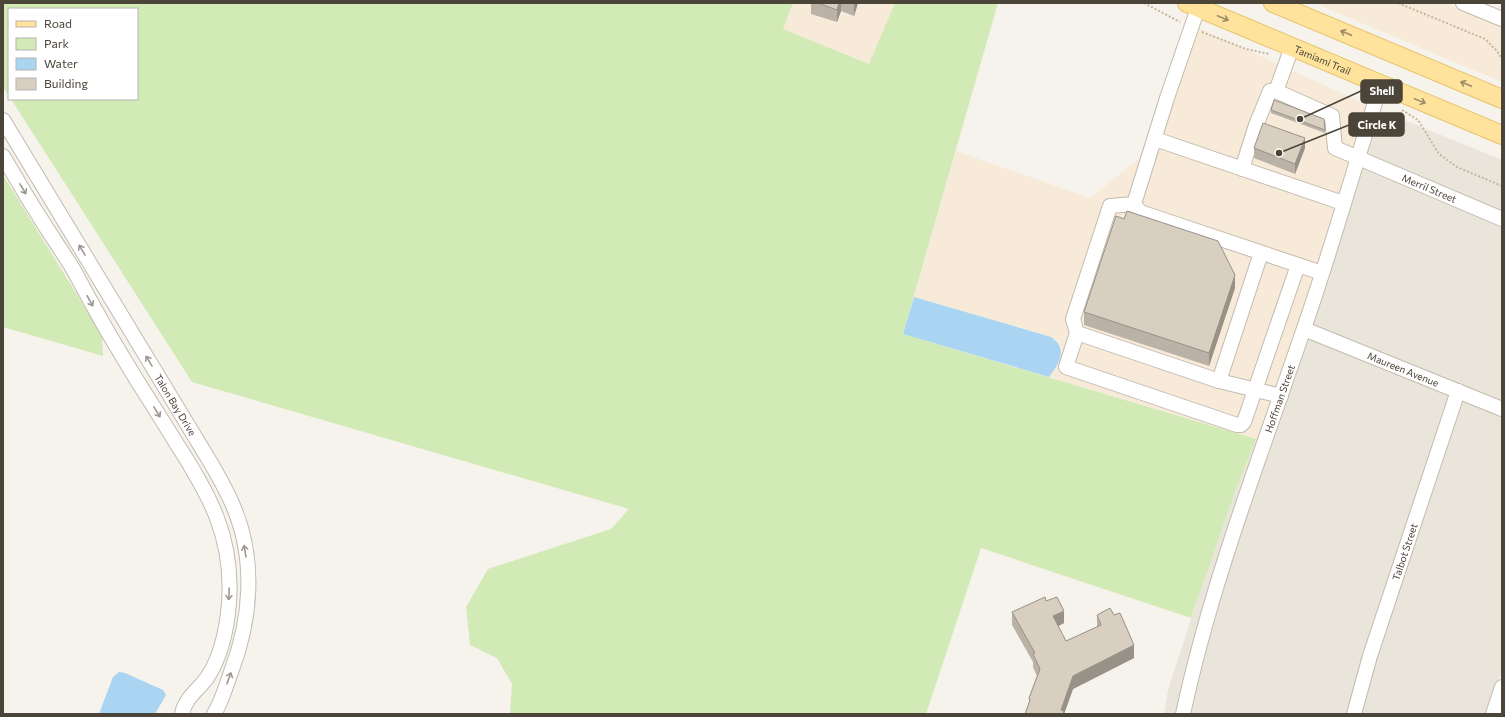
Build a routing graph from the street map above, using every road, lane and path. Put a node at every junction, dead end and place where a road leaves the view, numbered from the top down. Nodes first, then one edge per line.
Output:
1 (1144, 3) edge
2 (1273, 3) edge
3 (1398, 3) edge
4 (1463, 3) edge
5 (1192, 5) edge
6 (1502, 19) edge
7 (1191, 28) junction
8 (1290, 54) junction
9 (1502, 58) edge
10 (1380, 84) junction
11 (1276, 90) junction
12 (1502, 99) edge
13 (1399, 108) dead end
14 (3, 120) edge
15 (1502, 135) edge
16 (1154, 139) junction
17 (3, 156) edge
18 (1357, 157) junction
19 (1242, 169) junction
20 (1502, 186) edge
21 (1343, 203) junction
22 (1134, 204) junction
23 (1502, 219) edge
24 (1261, 253) junction
25 (1298, 265) junction
26 (1322, 273) junction
27 (1304, 329) junction
28 (1076, 333) junction
29 (1219, 381) junction
30 (1255, 388) junction
31 (1458, 391) junction
32 (1281, 396) junction
33 (1502, 409) edge
34 (203, 682) junction
35 (1502, 687) edge
36 (224, 695) junction
37 (182, 714) edge
38 (214, 714) edge
39 (1183, 714) edge
40 (1354, 714) edge
41 (1493, 714) edge

1 - 7 path
12 -> 2 main road
3 - 9 path
4 - 6 street
5 - 7 street
5 -> 8 main road, Tamiami Trail
7 - 8 path
7 - 16 street
8 - 10 main road, Tamiami Trail
8 - 11 street
10 -> 15 main road, Tamiami Trail
10 - 18 street, Hoffman Street
11 - 18 street, Merril Street
11 - 19 street
13 - 20 path
36 -> 14 street, Talon Bay Drive
16 - 19 street
16 - 22 street
17 -> 34 street, Talon Bay Drive
18 - 21 street, Hoffman Street
18 - 23 street, Merril Street
19 - 21 street
21 - 26 street, Hoffman Street
22 - 24 street
22 - 28 street
24 - 25 street
24 - 29 street
25 - 26 street
25 - 30 street
26 - 27 street, Hoffman Street
27 - 31 street, Maureen Avenue
27 - 32 street, Hoffman Street
28 - 29 street
28 - 30 street
29 - 30 street
30 - 32 street
31 - 33 street, Maureen Avenue
31 - 40 street, Talbot Street
32 - 39 street, Hoffman Street
34 - 36 street
34 - 37 street, Talon Bay Drive
35 - 41 street
36 - 38 street, Talon Bay Drive

